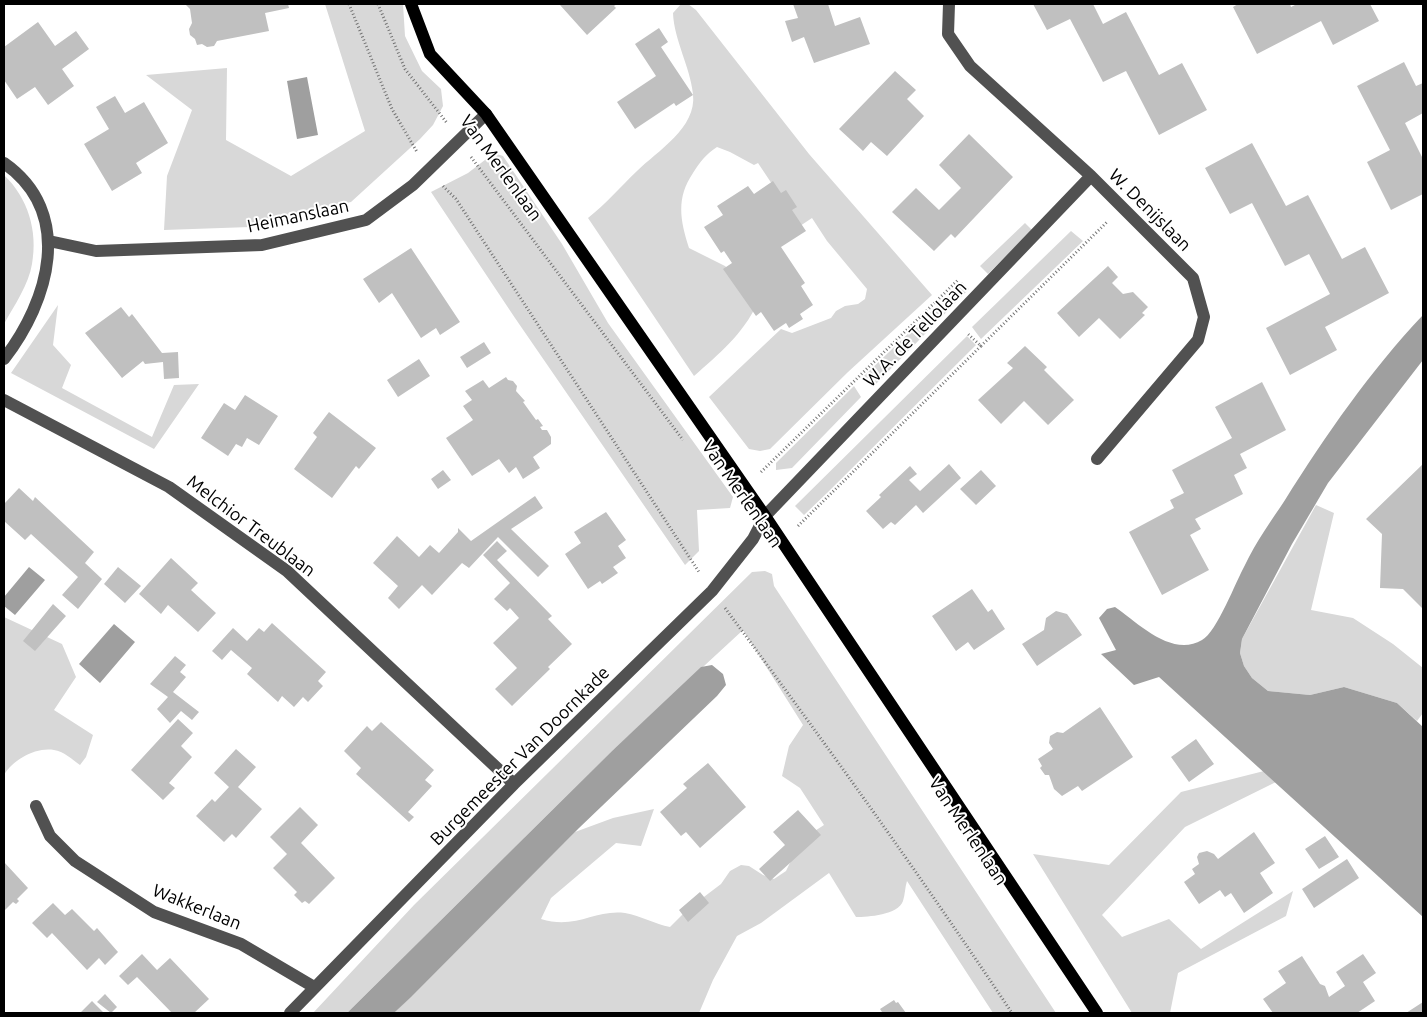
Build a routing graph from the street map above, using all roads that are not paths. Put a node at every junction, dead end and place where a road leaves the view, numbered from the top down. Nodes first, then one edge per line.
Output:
1 (411, 4) edge
2 (948, 4) edge
3 (486, 114) junction
4 (4, 163) edge
5 (1091, 176) junction
6 (48, 241) junction
7 (4, 359) edge
8 (4, 400) edge
9 (1097, 460) dead end
10 (765, 516) junction
11 (514, 784) junction
12 (36, 806) dead end
13 (314, 987) junction
14 (290, 1013) edge
15 (1096, 1013) edge

1 - 3 main road, Van Merlenlaan
2 - 5 street, W. Denijslaan
3 - 6 street, Heimanslaan
3 - 10 main road, Van Merlenlaan
4 - 6 street
5 - 9 street, W. Denijslaan
5 - 10 street, W.A. de Tellolaan
6 - 7 street
8 - 11 street, Melchior Treublaan
10 - 11 street, Burgemeester Van Doornkade
10 - 15 main road, Van Merlenlaan
11 - 13 street, Burgemeester Van Doornkade
12 - 13 street, Wakkerlaan
13 - 14 street, Burgemeester Van Doornkade

